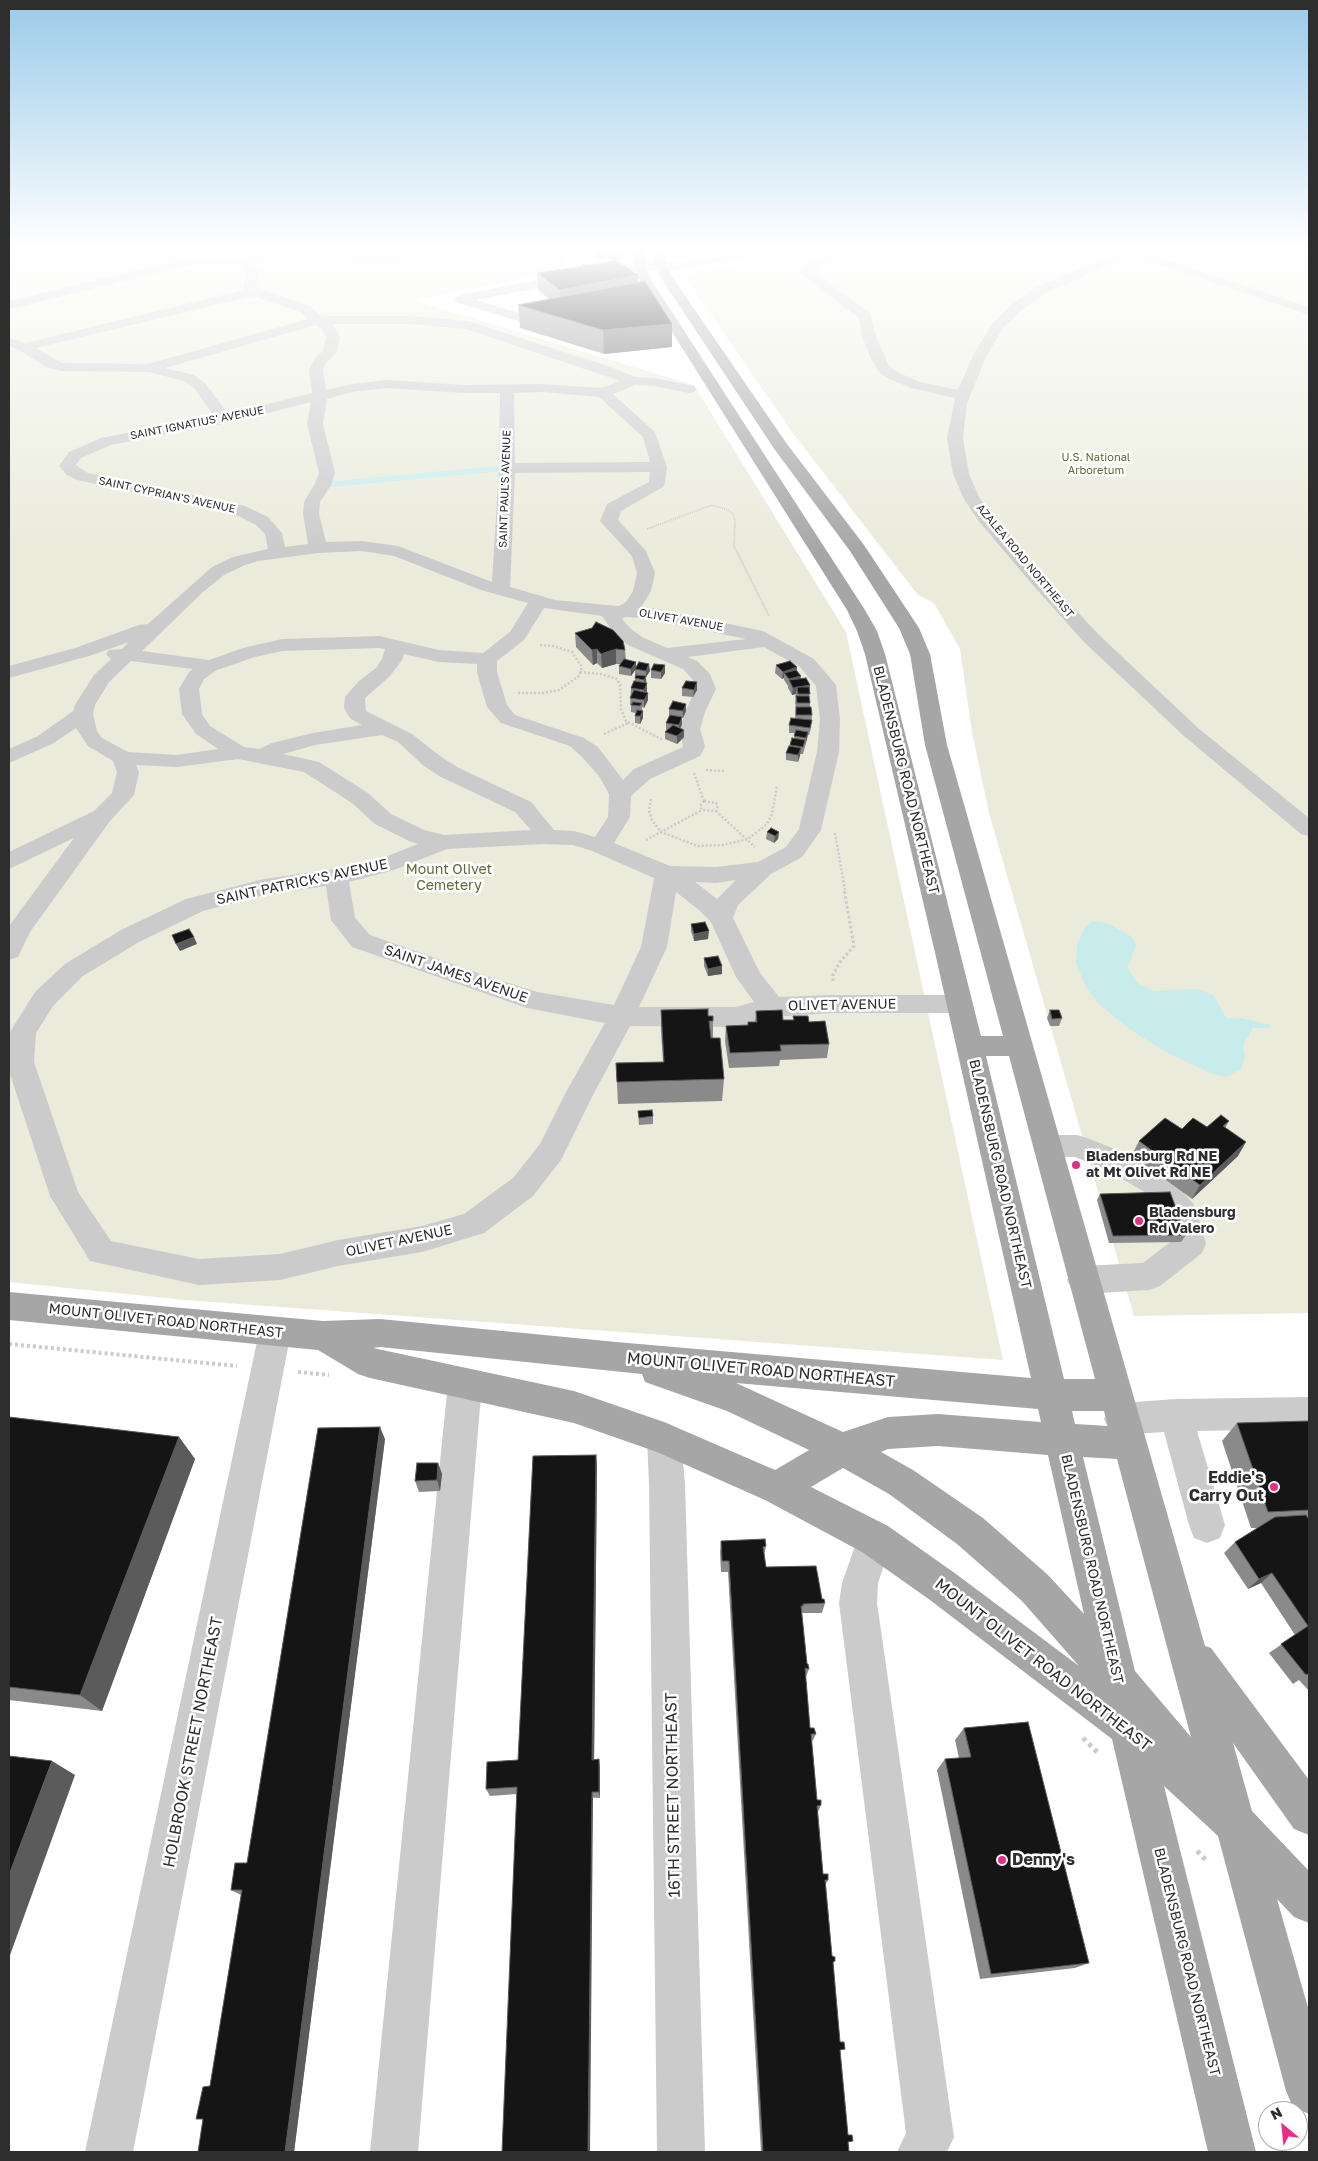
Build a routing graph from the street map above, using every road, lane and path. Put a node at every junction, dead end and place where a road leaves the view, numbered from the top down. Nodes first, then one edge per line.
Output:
1 (31, 352) edge
2 (206, 352) edge
3 (330, 352) edge
4 (552, 352) edge
5 (691, 352) edge
6 (716, 352) edge
7 (875, 352) edge
8 (981, 352) edge
9 (149, 368) junction
10 (634, 381) junction
11 (507, 388) junction
12 (688, 388) dead end
13 (603, 393) junction
14 (962, 395) junction
15 (320, 396) junction
16 (224, 419) junction
17 (67, 466) joint
18 (659, 466) junction
19 (507, 468) junction
20 (625, 537) junction
21 (318, 548) junction
22 (278, 553) junction
23 (500, 590) junction
24 (538, 600) junction
25 (623, 611) junction
26 (162, 622) junction
27 (768, 642) junction
28 (396, 646) junction
29 (82, 652) junction
30 (127, 654) junction
31 (493, 654) junction
32 (662, 654) junction
33 (798, 658) junction
34 (178, 661) junction
35 (210, 666) junction
36 (9, 672) edge
37 (580, 672) junction
38 (491, 686) junction
39 (83, 714) junction
40 (358, 715) junction
41 (385, 728) junction
42 (203, 730) junction
43 (333, 735) junction
44 (45, 740) junction
45 (95, 742) junction
46 (238, 753) junction
47 (262, 756) junction
48 (9, 757) edge
49 (122, 758) junction
50 (177, 761) junction
51 (692, 761) junction
52 (688, 772) dead end
53 (725, 772) dead end
54 (777, 785) dead end
55 (620, 794) junction
56 (653, 794) dead end
57 (123, 795) junction
58 (704, 801) junction
59 (817, 806) junction
60 (702, 810) junction
61 (716, 811) junction
62 (102, 816) junction
63 (1309, 828) edge
64 (661, 832) junction
65 (544, 837) junction
66 (748, 839) junction
67 (444, 842) junction
68 (610, 850) junction
69 (9, 861) edge
70 (386, 865) junction
71 (766, 868) junction
72 (667, 874) junction
73 (336, 877) junction
74 (341, 904) junction
75 (721, 918) junction
76 (9, 951) edge
77 (949, 957) junction
78 (994, 958) junction
79 (832, 1004) junction
80 (960, 1004) junction
81 (772, 1007) junction
82 (622, 1016) junction
83 (970, 1046) junction
84 (1019, 1046) junction
85 (14, 1063) edge
86 (1047, 1146) junction
87 (1083, 1280) junction
88 (9, 1306) edge
89 (275, 1332) junction
90 (323, 1336) junction
91 (9, 1344) edge
92 (616, 1357) junction
93 (268, 1369) junction
94 (336, 1376) dead end
95 (465, 1383) junction
96 (1052, 1395) junction
97 (1309, 1413) edge
98 (1176, 1415) junction
99 (1121, 1419) junction
100 (664, 1438) junction
101 (1063, 1440) junction
102 (843, 1449) junction
103 (777, 1488) junction
104 (1206, 1525) dead end
105 (875, 1539) junction
106 (1188, 1651) junction
107 (1117, 1679) junction
108 (1129, 1727) junction
109 (1309, 1814) edge
110 (1235, 1824) junction
111 (1309, 1902) edge
112 (1309, 2090) edge
113 (109, 2152) edge
114 (394, 2152) edge
115 (681, 2152) edge
116 (921, 2152) edge
117 (1232, 2152) edge

1 - 9 street
2 - 9 street
3 - 15 street
4 - 10 street
5 - 77 main road, BLADENSBURG ROAD NORTHEAST
6 - 78 main road
7 - 14 street
8 - 14 street, AZALEA ROAD NORTHEAST
9 - 16 street
10 - 12 street
10 - 13 street
11 - 13 street, SAINT IGNATIUS' AVENUE
11 - 15 street, SAINT IGNATIUS' AVENUE
11 - 19 street, SAINT PAUL'S AVENUE
13 - 18 street
14 - 63 street, AZALEA ROAD NORTHEAST
15 - 16 street, SAINT IGNATIUS' AVENUE
15 - 21 street
16 - 17 street, SAINT IGNATIUS' AVENUE
17 - 22 street, SAINT CYPRIAN'S AVENUE
18 - 19 street
18 - 20 street
19 - 23 street, SAINT PAUL'S AVENUE
20 - 25 street
20 - 33 path
21 - 22 street, OLIVET AVENUE
21 - 23 street, OLIVET AVENUE
22 - 26 street, OLIVET AVENUE
23 - 24 street, OLIVET AVENUE
24 - 25 street, OLIVET AVENUE
24 - 31 street
25 - 27 street, OLIVET AVENUE
25 - 32 street
26 - 29 street
26 - 30 street, OLIVET AVENUE
26 - 34 street
27 - 32 street
27 - 33 street, OLIVET AVENUE
28 - 31 street
28 - 35 street
28 - 40 street
29 - 30 street
29 - 36 street
30 - 34 street
30 - 39 street, OLIVET AVENUE
31 - 37 path
31 - 38 street
32 - 51 street
33 - 59 street, OLIVET AVENUE
34 - 35 street
35 - 42 street
37 - 38 path
37 - 51 path
38 - 55 street
39 - 44 street
39 - 45 street
40 - 41 street
40 - 43 street
41 - 43 street
41 - 65 street
42 - 46 street
42 - 50 street
43 - 47 street
44 - 45 street
44 - 48 street
45 - 49 street
46 - 47 street
46 - 50 street
47 - 67 street
49 - 50 street
49 - 57 street
50 - 57 street
51 - 52 path
51 - 53 path
51 - 55 street
51 - 58 path
54 - 66 path
55 - 68 street
56 - 64 path
57 - 62 street
58 - 60 path
58 - 61 path
59 - 71 street, OLIVET AVENUE
59 - 79 path
60 - 61 path
60 - 64 path
61 - 66 path
62 - 69 street
62 - 76 street
64 - 66 path
64 - 68 path
65 - 67 street
65 - 68 street
66 - 71 path
67 - 70 street, SAINT PATRICK'S AVENUE
68 - 72 street
70 - 73 street, SAINT PATRICK'S AVENUE
70 - 74 street
71 - 72 street, OLIVET AVENUE
71 - 75 street, OLIVET AVENUE
72 - 75 street
72 - 82 street, OLIVET AVENUE
73 - 74 street, SAINT JAMES AVENUE
73 - 85 street, SAINT PATRICK'S AVENUE
74 - 82 street, SAINT JAMES AVENUE
75 - 81 street, OLIVET AVENUE
77 - 78 main road
77 - 80 main road, BLADENSBURG ROAD NORTHEAST
78 - 84 main road
79 - 80 street, OLIVET AVENUE
79 - 81 street, OLIVET AVENUE
80 - 83 main road, BLADENSBURG ROAD NORTHEAST
81 - 82 street, SAINT JAMES AVENUE
82 - 85 street, OLIVET AVENUE
83 - 84 main road
83 - 96 main road, BLADENSBURG ROAD NORTHEAST
84 - 86 main road
86 - 87 main road
86 - 87 street
87 - 99 main road
88 - 89 main road, MOUNT OLIVET ROAD NORTHEAST
89 - 90 main road, MOUNT OLIVET ROAD NORTHEAST
89 - 93 street, HOLBROOK STREET NORTHEAST
90 - 92 main road, MOUNT OLIVET ROAD NORTHEAST
90 - 95 main road, MOUNT OLIVET ROAD NORTHEAST
91 - 93 path
92 - 96 main road, MOUNT OLIVET ROAD NORTHEAST
92 - 102 main road, MOUNT OLIVET ROAD NORTHEAST
93 - 94 path
93 - 113 street, HOLBROOK STREET NORTHEAST
95 - 100 main road, MOUNT OLIVET ROAD NORTHEAST
95 - 114 street
96 - 99 main road, MOUNT OLIVET ROAD NORTHEAST
96 - 101 main road, BLADENSBURG ROAD NORTHEAST
97 - 98 street
98 - 99 street
98 - 104 street
99 - 101 main road
99 - 106 main road
100 - 103 main road, MOUNT OLIVET ROAD NORTHEAST
100 - 115 street, 16TH STREET NORTHEAST
101 - 102 main road
101 - 107 main road, BLADENSBURG ROAD NORTHEAST
102 - 103 main road
102 - 107 main road, MOUNT OLIVET ROAD NORTHEAST
103 - 105 main road, MOUNT OLIVET ROAD NORTHEAST
105 - 108 main road, MOUNT OLIVET ROAD NORTHEAST
105 - 116 street
106 - 109 main road
106 - 110 main road
107 - 108 main road, BLADENSBURG ROAD NORTHEAST
107 - 110 main road, MOUNT OLIVET ROAD NORTHEAST
108 - 110 main road, MOUNT OLIVET ROAD NORTHEAST
108 - 117 main road, BLADENSBURG ROAD NORTHEAST
110 - 111 main road
110 - 112 main road

